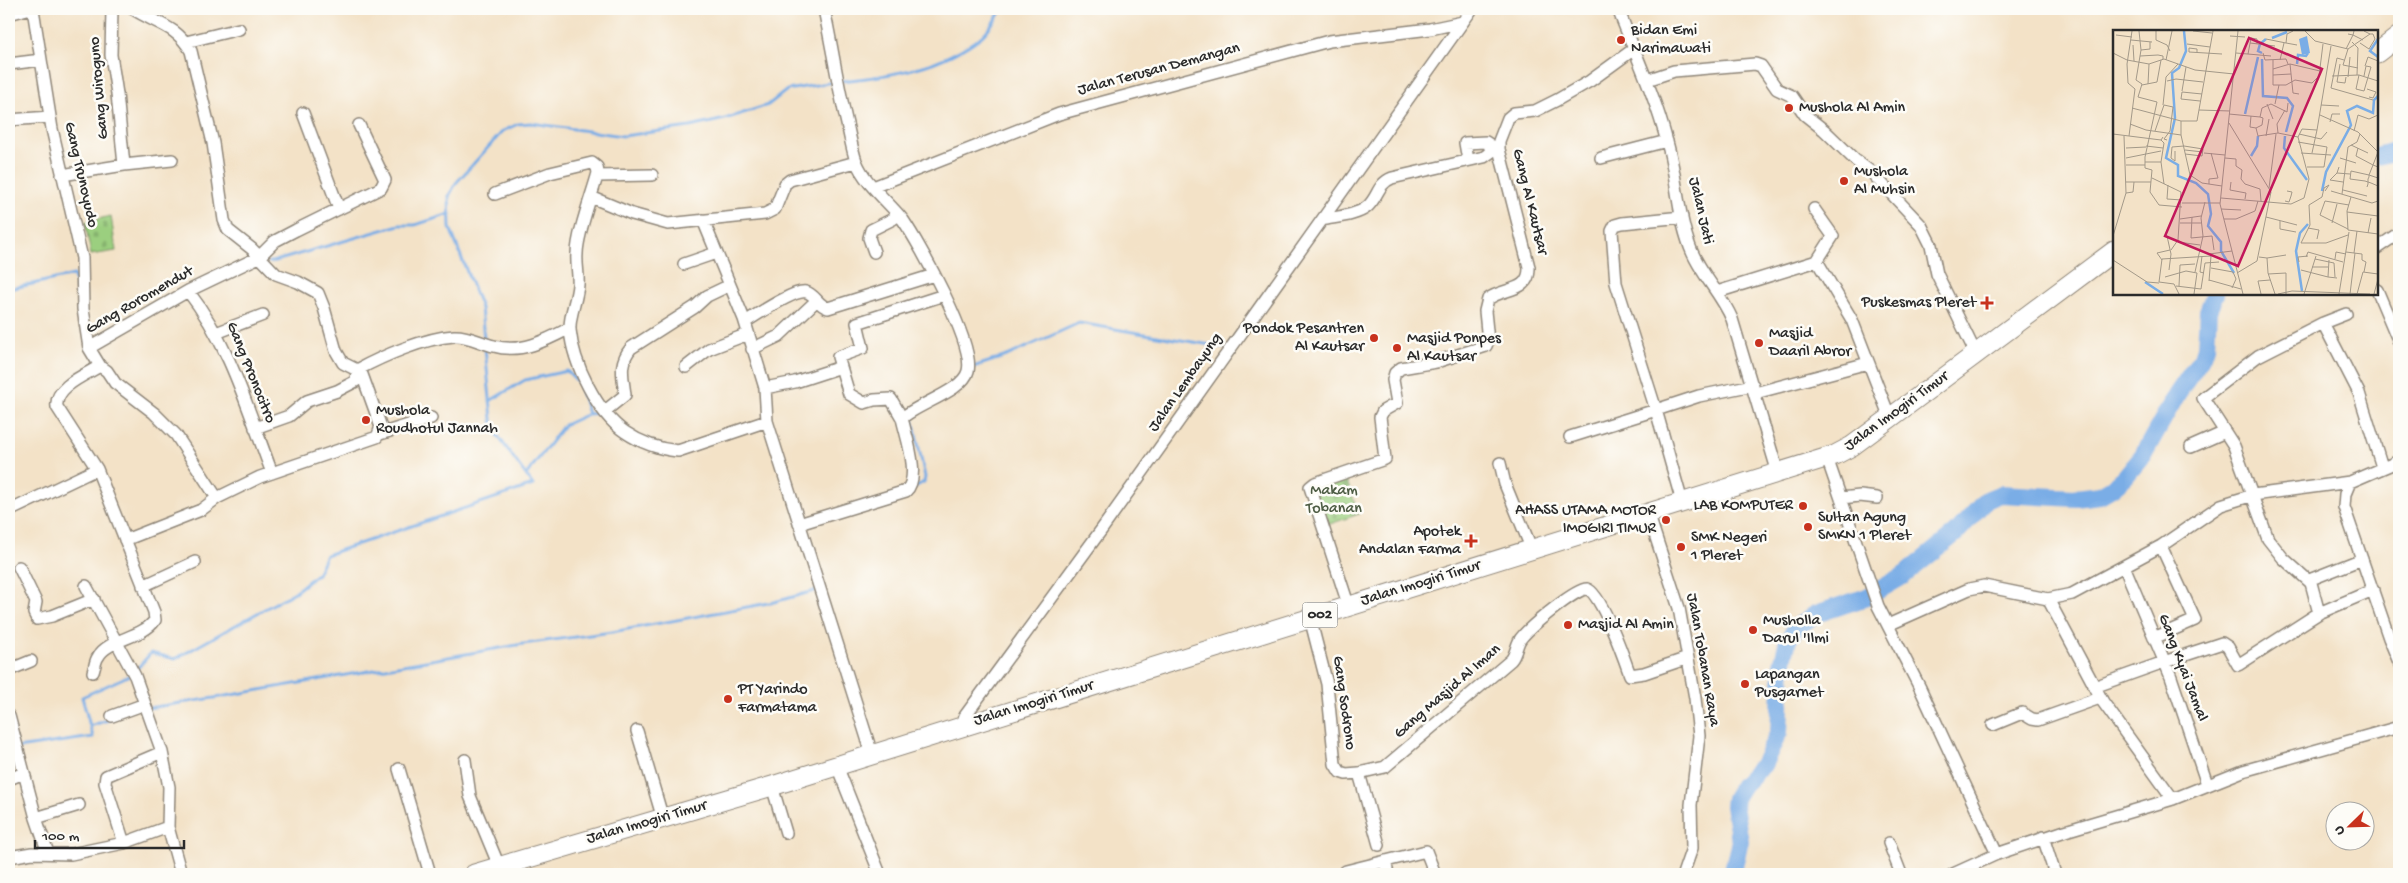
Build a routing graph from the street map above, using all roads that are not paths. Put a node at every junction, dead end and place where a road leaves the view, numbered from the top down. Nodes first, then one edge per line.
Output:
1 (27, 9) edge
2 (33, 9) edge
3 (112, 9) edge
4 (133, 9) edge
5 (824, 9) edge
6 (1472, 9) edge
7 (1618, 9) edge
8 (9, 14) edge
9 (1463, 22) junction
10 (239, 29) dead end
11 (2399, 36) edge
12 (186, 42) junction
13 (1634, 49) junction
14 (2378, 52) edge
15 (41, 60) junction
16 (9, 64) edge
17 (1647, 80) junction
18 (302, 113) dead end
19 (50, 117) junction
20 (9, 120) edge
21 (359, 125) dead end
22 (1667, 141) junction
23 (1601, 158) dead end
24 (172, 160) dead end
25 (1468, 160) dead end
26 (856, 162) junction
27 (124, 165) junction
28 (62, 175) junction
29 (652, 175) dead end
30 (597, 176) junction
31 (873, 187) junction
32 (494, 194) dead end
33 (591, 197) junction
34 (339, 209) junction
35 (1814, 209) dead end
36 (898, 214) junction
37 (1682, 218) junction
38 (704, 220) junction
39 (1322, 220) junction
40 (2399, 233) edge
41 (2378, 247) edge
42 (874, 252) dead end
43 (2113, 252) edge
44 (716, 253) junction
45 (259, 257) junction
46 (1817, 261) junction
47 (684, 264) dead end
48 (934, 275) junction
49 (730, 285) junction
50 (188, 291) junction
51 (1717, 292) junction
52 (2378, 292) edge
53 (944, 295) junction
54 (816, 301) junction
55 (850, 302) junction
56 (2346, 314) dead end
57 (264, 315) dead end
58 (745, 322) junction
59 (857, 323) junction
60 (2323, 323) junction
61 (570, 328) junction
62 (216, 332) junction
63 (748, 334) junction
64 (2399, 342) edge
65 (89, 348) junction
66 (752, 349) junction
67 (1976, 354) junction
68 (1868, 363) junction
69 (100, 366) junction
70 (686, 367) dead end
71 (841, 367) junction
72 (358, 369) junction
73 (764, 388) junction
74 (1754, 389) junction
75 (1656, 410) junction
76 (605, 411) junction
77 (431, 418) dead end
78 (902, 418) junction
79 (1890, 418) junction
80 (767, 421) junction
81 (255, 428) junction
82 (2224, 432) junction
83 (380, 434) junction
84 (1570, 437) dead end
85 (2191, 447) dead end
86 (1827, 458) junction
87 (2399, 461) edge
88 (1500, 463) dead end
89 (2382, 467) junction
90 (97, 469) junction
91 (272, 473) junction
92 (1778, 473) junction
93 (2350, 482) junction
94 (2253, 495) junction
95 (216, 498) junction
96 (1841, 498) junction
97 (1877, 498) dead end
98 (1682, 502) junction
99 (9, 510) edge
100 (1648, 513) junction
101 (799, 524) junction
102 (125, 540) junction
103 (2161, 546) junction
104 (1532, 550) junction
105 (2362, 560) junction
106 (195, 562) dead end
107 (2124, 566) junction
108 (19, 567) dead end
109 (2309, 580) junction
110 (86, 586) dead end
111 (143, 586) junction
112 (2372, 590) junction
113 (2048, 599) junction
114 (94, 600) junction
115 (1349, 607) junction
116 (2319, 613) junction
117 (1310, 618) junction
118 (1888, 625) junction
119 (2154, 638) junction
120 (118, 643) junction
121 (1688, 658) junction
122 (31, 660) dead end
123 (2164, 662) junction
124 (2399, 662) edge
125 (9, 670) edge
126 (93, 672) dead end
127 (2094, 687) junction
128 (2100, 698) junction
129 (146, 708) junction
130 (9, 716) edge
131 (112, 716) dead end
132 (1993, 725) dead end
133 (961, 727) junction
134 (2399, 727) edge
135 (636, 731) dead end
136 (162, 752) junction
137 (872, 754) junction
138 (465, 760) dead end
139 (837, 766) junction
140 (399, 769) dead end
141 (1359, 773) junction
142 (24, 774) junction
143 (9, 779) edge
144 (2207, 784) junction
145 (772, 786) junction
146 (2173, 798) junction
147 (79, 805) dead end
148 (36, 818) junction
149 (663, 819) junction
150 (168, 827) junction
151 (786, 833) dead end
152 (2043, 837) junction
153 (124, 843) junction
154 (1889, 843) dead end
155 (1379, 845) dead end
156 (48, 853) junction
157 (1996, 854) junction
158 (9, 857) edge
159 (1385, 861) junction
160 (499, 866) junction
161 (1974, 869) edge
162 (181, 874) edge
163 (430, 874) edge
164 (474, 874) edge
165 (880, 874) edge
166 (1342, 874) edge
167 (1388, 874) edge
168 (1435, 874) edge
169 (1683, 874) edge
170 (1901, 874) edge
171 (1953, 874) edge
172 (2055, 874) edge

1 - 8 street
2 - 15 street, Gang Trunoyudo
3 - 27 street, Gang Wiroguno
4 - 12 street
5 - 26 street
6 - 9 street, Jalan Lembayung
7 - 13 street, Jalan Jati
9 - 31 street, Jalan Terusan Demangan
9 - 39 street, Jalan Lembayung
10 - 12 street
11 - 14 main road
12 - 45 street
13 - 17 street, Jalan Jati
13 - 115 street, Gang Al Kautsar
15 - 16 street
15 - 19 street, Gang Trunoyudo
17 - 22 street, Jalan Jati
17 - 67 street
18 - 34 street
19 - 20 street
19 - 28 street, Gang Trunoyudo
21 - 34 street, Gang Roromendut
22 - 23 street
22 - 37 street, Jalan Jati
24 - 27 street
25 - 39 street
26 - 31 street
26 - 38 street
27 - 28 street
28 - 65 street, Gang Trunoyudo
29 - 30 street
30 - 32 street
30 - 33 street
31 - 36 street
33 - 38 street
33 - 61 street
34 - 45 street, Gang Roromendut
35 - 46 street
36 - 42 street
36 - 48 street
37 - 51 street, Jalan Jati
37 - 75 street
38 - 44 street
39 - 133 street, Jalan Lembayung
40 - 41 street
43 - 67 main road, Jalan Imogiri Timur / 002
44 - 47 street
44 - 49 street
45 - 50 street, Gang Roromendut
45 - 72 street
46 - 51 street
46 - 68 street
48 - 53 street
48 - 55 street
49 - 58 street
49 - 76 street
50 - 62 street, Gang Pronocitro
50 - 65 street, Gang Roromendut
51 - 74 street, Jalan Jati
52 - 64 street
53 - 59 street
53 - 78 street
54 - 55 street
54 - 58 street
54 - 66 street
55 - 59 street
56 - 60 street
57 - 62 street
58 - 63 street
59 - 71 street
60 - 82 street
60 - 89 street
61 - 72 street
61 - 76 street
62 - 81 street, Gang Pronocitro
63 - 66 street
63 - 70 street
65 - 69 street, Gang Roromendut
66 - 73 street
67 - 79 main road, Jalan Imogiri Timur / 002
68 - 74 street
68 - 79 street
69 - 90 street
69 - 95 street, Gang Roromendut
71 - 73 street
71 - 78 street
72 - 81 street
72 - 83 street
73 - 80 street
74 - 75 street
74 - 92 street, Jalan Jati
75 - 84 street
75 - 98 street
76 - 80 street
77 - 83 street
78 - 101 street
79 - 86 main road, Jalan Imogiri Timur / 002
80 - 101 street
81 - 91 street, Gang Pronocitro
82 - 85 street
82 - 94 street
83 - 91 street
86 - 92 main road, Jalan Imogiri Timur / 002
86 - 96 street
87 - 89 street
88 - 104 street
89 - 93 street
90 - 99 street
90 - 102 street
91 - 95 street
92 - 98 main road, Jalan Imogiri Timur / 002
93 - 94 street
93 - 105 street
94 - 103 street
94 - 109 street
95 - 102 street
96 - 97 street
96 - 118 street
98 - 100 main road, Jalan Imogiri Timur / 002
100 - 104 main road, Jalan Imogiri Timur / 002
100 - 121 street, Jalan Tobanan Raya
101 - 137 street
102 - 111 street
103 - 107 street
103 - 119 street
104 - 115 main road, Jalan Imogiri Timur / 002
105 - 109 street
105 - 112 street
106 - 111 street
107 - 113 street
107 - 119 street, Gang Kyai Jamal
108 - 114 street
109 - 116 street
110 - 114 street
111 - 120 street
112 - 116 street
112 - 124 street
113 - 118 street
113 - 127 street
114 - 120 street
115 - 117 main road, Jalan Imogiri Timur / 002
116 - 123 street
117 - 133 main road, Jalan Imogiri Timur / 002
117 - 141 street, Gang Sodrono
118 - 157 street
119 - 123 street, Gang Kyai Jamal
120 - 126 street
120 - 129 street
121 - 141 street, Gang Masjid Al Iman
121 - 169 street, Jalan Tobanan Raya
122 - 125 street
123 - 127 street
123 - 144 street, Gang Kyai Jamal
127 - 128 street
128 - 132 street
128 - 146 street
129 - 131 street
129 - 136 street
130 - 142 street
133 - 137 main road, Jalan Imogiri Timur / 002
134 - 144 street
135 - 149 street
136 - 150 street
136 - 153 street
137 - 139 main road, Jalan Imogiri Timur / 002
138 - 160 street
139 - 145 main road, Jalan Imogiri Timur / 002
139 - 165 street
140 - 163 street
141 - 155 street
142 - 143 street
142 - 148 street
144 - 146 street
145 - 149 main road, Jalan Imogiri Timur / 002
145 - 151 street
146 - 152 street
147 - 148 street
148 - 156 street
149 - 160 main road, Jalan Imogiri Timur / 002
150 - 153 street
150 - 162 street
152 - 157 street
152 - 172 street
153 - 156 street
154 - 170 street
156 - 158 street
157 - 161 street
159 - 166 street
159 - 167 street
159 - 168 street
160 - 164 main road, Jalan Imogiri Timur / 002
161 - 171 street

